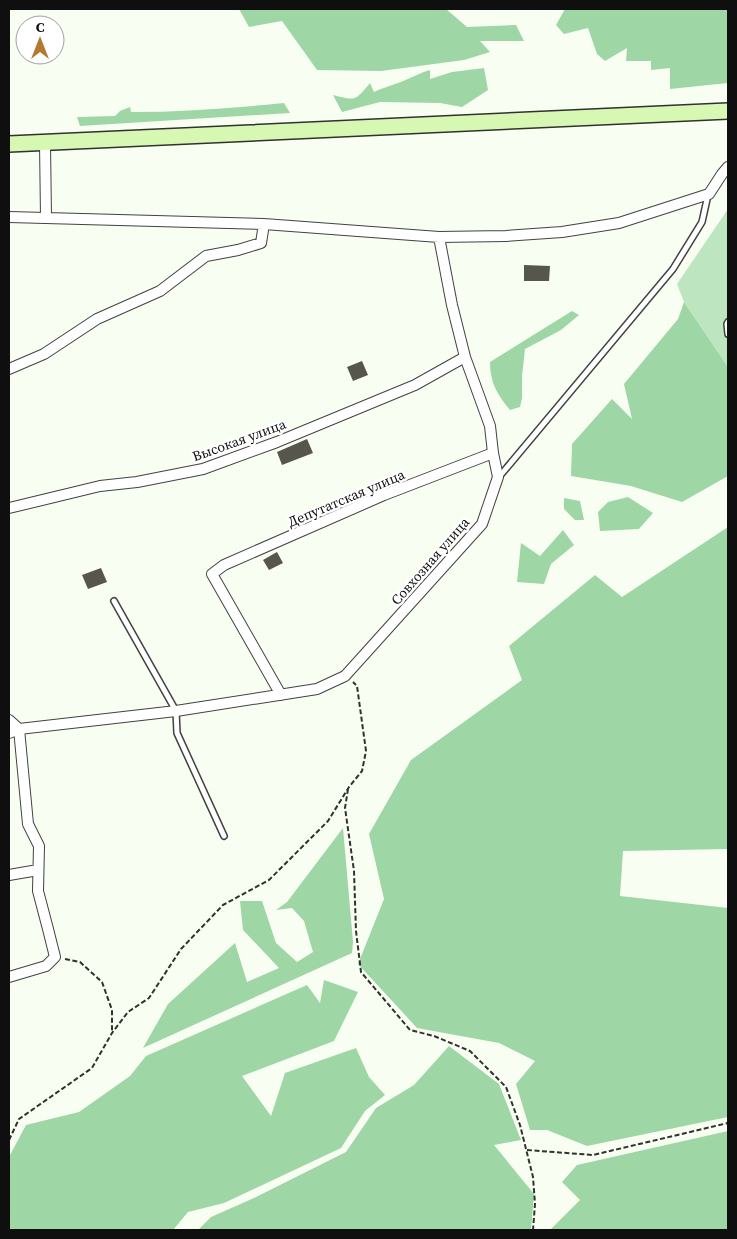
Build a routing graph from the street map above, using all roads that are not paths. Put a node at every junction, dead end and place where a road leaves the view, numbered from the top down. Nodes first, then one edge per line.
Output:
1 (728, 111) edge
2 (45, 143) junction
3 (9, 144) edge
4 (728, 167) edge
5 (709, 194) junction
6 (9, 217) edge
7 (46, 217) junction
8 (264, 224) junction
9 (439, 237) junction
10 (728, 322) edge
11 (728, 334) edge
12 (465, 357) junction
13 (9, 369) edge
14 (493, 453) junction
15 (498, 477) junction
16 (9, 508) edge
17 (114, 602) dead end
18 (281, 695) junction
19 (176, 711) junction
20 (9, 720) edge
21 (19, 729) junction
22 (9, 733) edge
23 (224, 836) dead end
24 (38, 870) junction
25 (9, 875) edge
26 (9, 977) edge

1 - 2 street
2 - 3 street
2 - 7 street
4 - 5 street
5 - 9 street
5 - 15 lane
6 - 7 street
7 - 8 street
8 - 9 street
8 - 13 street
9 - 12 street
10 - 11 lane
12 - 14 street
12 - 16 street, Высокая улица
14 - 15 street
14 - 18 street, Депутатская улица
15 - 18 street, Совхозная улица
17 - 19 lane
18 - 19 street, Совхозная улица
19 - 21 street, Совхозная улица
19 - 23 lane
20 - 21 street
21 - 22 street, Совхозная улица
21 - 24 street
24 - 25 street
24 - 26 street

